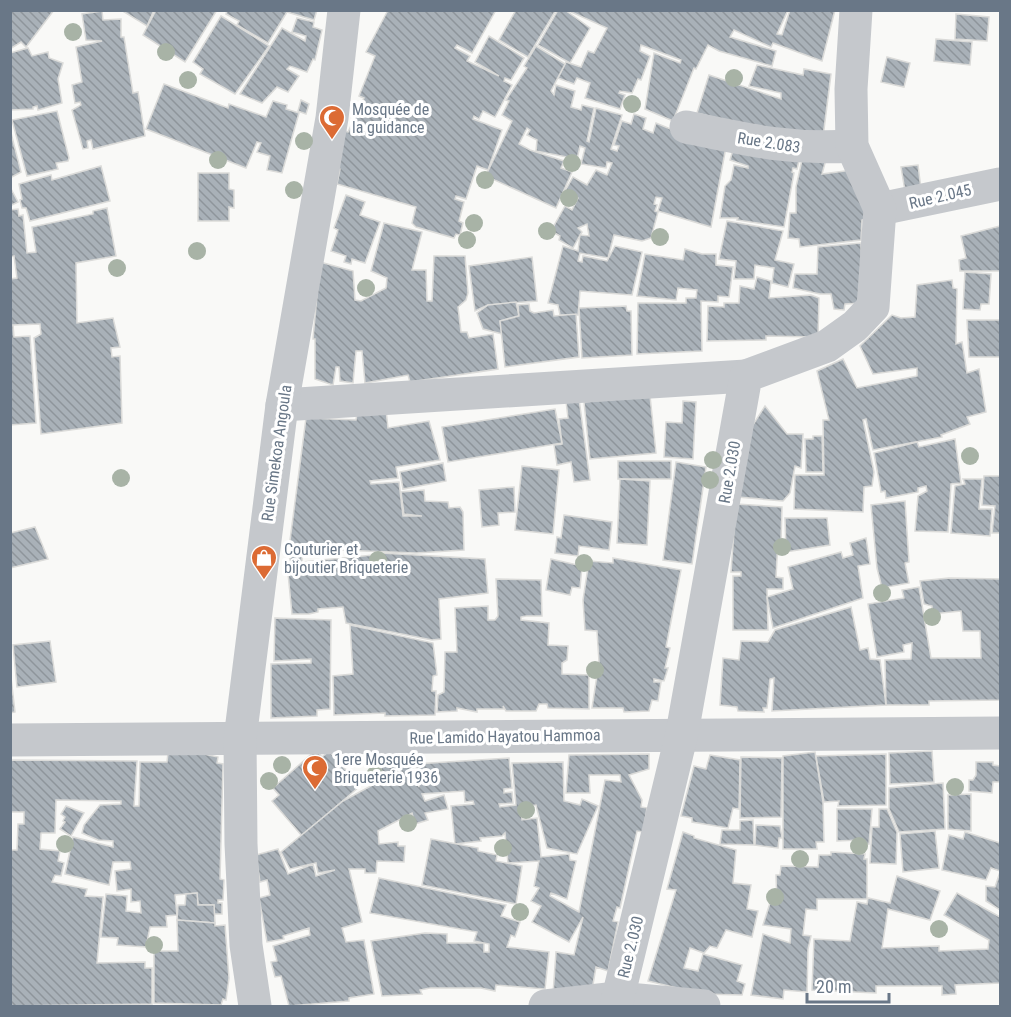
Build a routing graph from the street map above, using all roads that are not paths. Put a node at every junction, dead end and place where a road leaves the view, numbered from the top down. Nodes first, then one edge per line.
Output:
1 (344, 10) edge
2 (856, 10) edge
3 (686, 127) dead end
4 (852, 146) junction
5 (1000, 184) edge
6 (880, 209) junction
7 (746, 376) junction
8 (282, 405) junction
9 (682, 733) junction
10 (1000, 733) edge
11 (240, 739) junction
12 (10, 740) edge
13 (617, 1002) edge
14 (255, 1006) edge
15 (545, 1006) edge
16 (704, 1006) edge

1 - 8 street, Rue Simekoa Angoula
2 - 4 street
3 - 4 street, Rue 2.083
4 - 6 street
5 - 6 street, Rue 2.045
6 - 7 street
7 - 8 street
7 - 9 street, Rue 2.030
8 - 11 street, Rue Simekoa Angoula
9 - 10 street, Rue Lamido Hayatou Hammoa
9 - 11 street, Rue Lamido Hayatou Hammoa
9 - 13 street, Rue 2.030
11 - 12 street, Rue Lamido Hayatou Hammoa
11 - 14 street, Rue Simekoa Angoula
13 - 15 street
13 - 16 street

